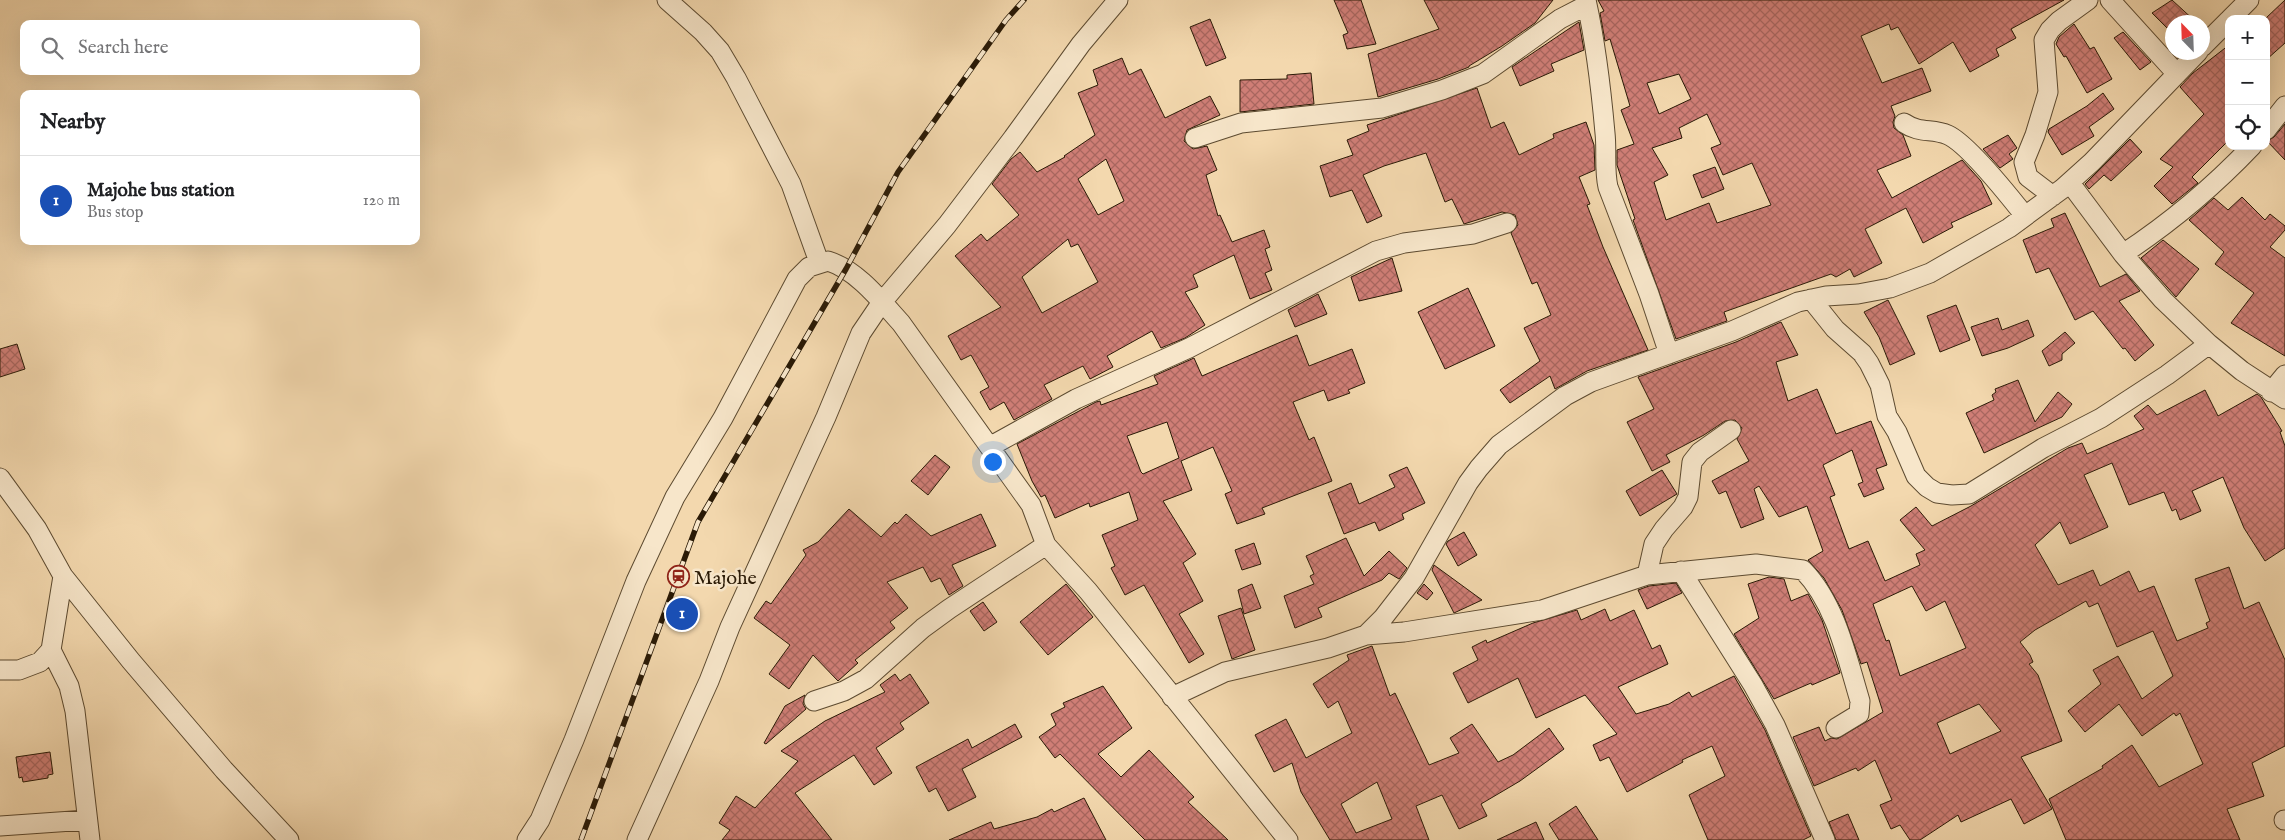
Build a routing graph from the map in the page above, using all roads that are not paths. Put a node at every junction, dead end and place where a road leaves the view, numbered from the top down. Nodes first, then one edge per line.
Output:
1 (667, 0) edge
2 (1118, 0) edge
3 (2088, 0) edge
4 (2110, 0) edge
5 (2249, 0) edge
6 (1586, 2) edge
7 (2235, 15) edge
8 (2225, 25) edge
9 (2210, 39) edge
10 (2190, 60) edge
11 (2177, 74) junction
12 (2285, 106) edge
13 (1904, 123) dead end
14 (2270, 125) edge
15 (1195, 138) dead end
16 (2248, 150) edge
17 (2070, 182) junction
18 (2053, 196) junction
19 (2025, 216) junction
20 (1507, 223) dead end
21 (2123, 254) junction
22 (819, 262) junction
23 (1811, 299) junction
24 (882, 302) junction
25 (2209, 344) junction
26 (1669, 354) junction
27 (2285, 375) edge
28 (2281, 398) edge
29 (1731, 430) dead end
30 (991, 446) junction
31 (0, 478) edge
32 (1046, 545) junction
33 (1681, 571) junction
34 (1647, 575) junction
35 (63, 576) junction
36 (1366, 635) junction
37 (51, 650) junction
38 (0, 670) edge
39 (1172, 697) junction
40 (814, 701) dead end
41 (1836, 728) dead end
42 (87, 820) junction
43 (0, 826) edge
44 (90, 840) edge
45 (289, 840) edge
46 (527, 840) edge
47 (637, 840) edge
48 (1288, 840) edge
49 (1825, 840) edge

1 - 22 street
2 - 24 street
3 - 18 street
4 - 11 street
5 - 7 street
6 - 15 street
6 - 26 street
8 - 9 street
10 - 11 street
11 - 17 street
12 - 14 street
13 - 19 street
16 - 21 street
17 - 18 street
17 - 21 street
18 - 19 street
19 - 23 street
20 - 30 street
21 - 25 street
22 - 24 street
22 - 46 street
23 - 25 street
23 - 26 street
24 - 30 street
24 - 47 street
25 - 28 street
26 - 36 street
27 - 28 street
29 - 34 street
30 - 32 street
31 - 35 street
32 - 39 street
32 - 40 street
33 - 34 street
33 - 41 street
33 - 49 street
34 - 36 street
35 - 37 street
35 - 45 street
36 - 39 street
37 - 38 street
37 - 42 street
39 - 48 street
42 - 43 street
42 - 44 street

